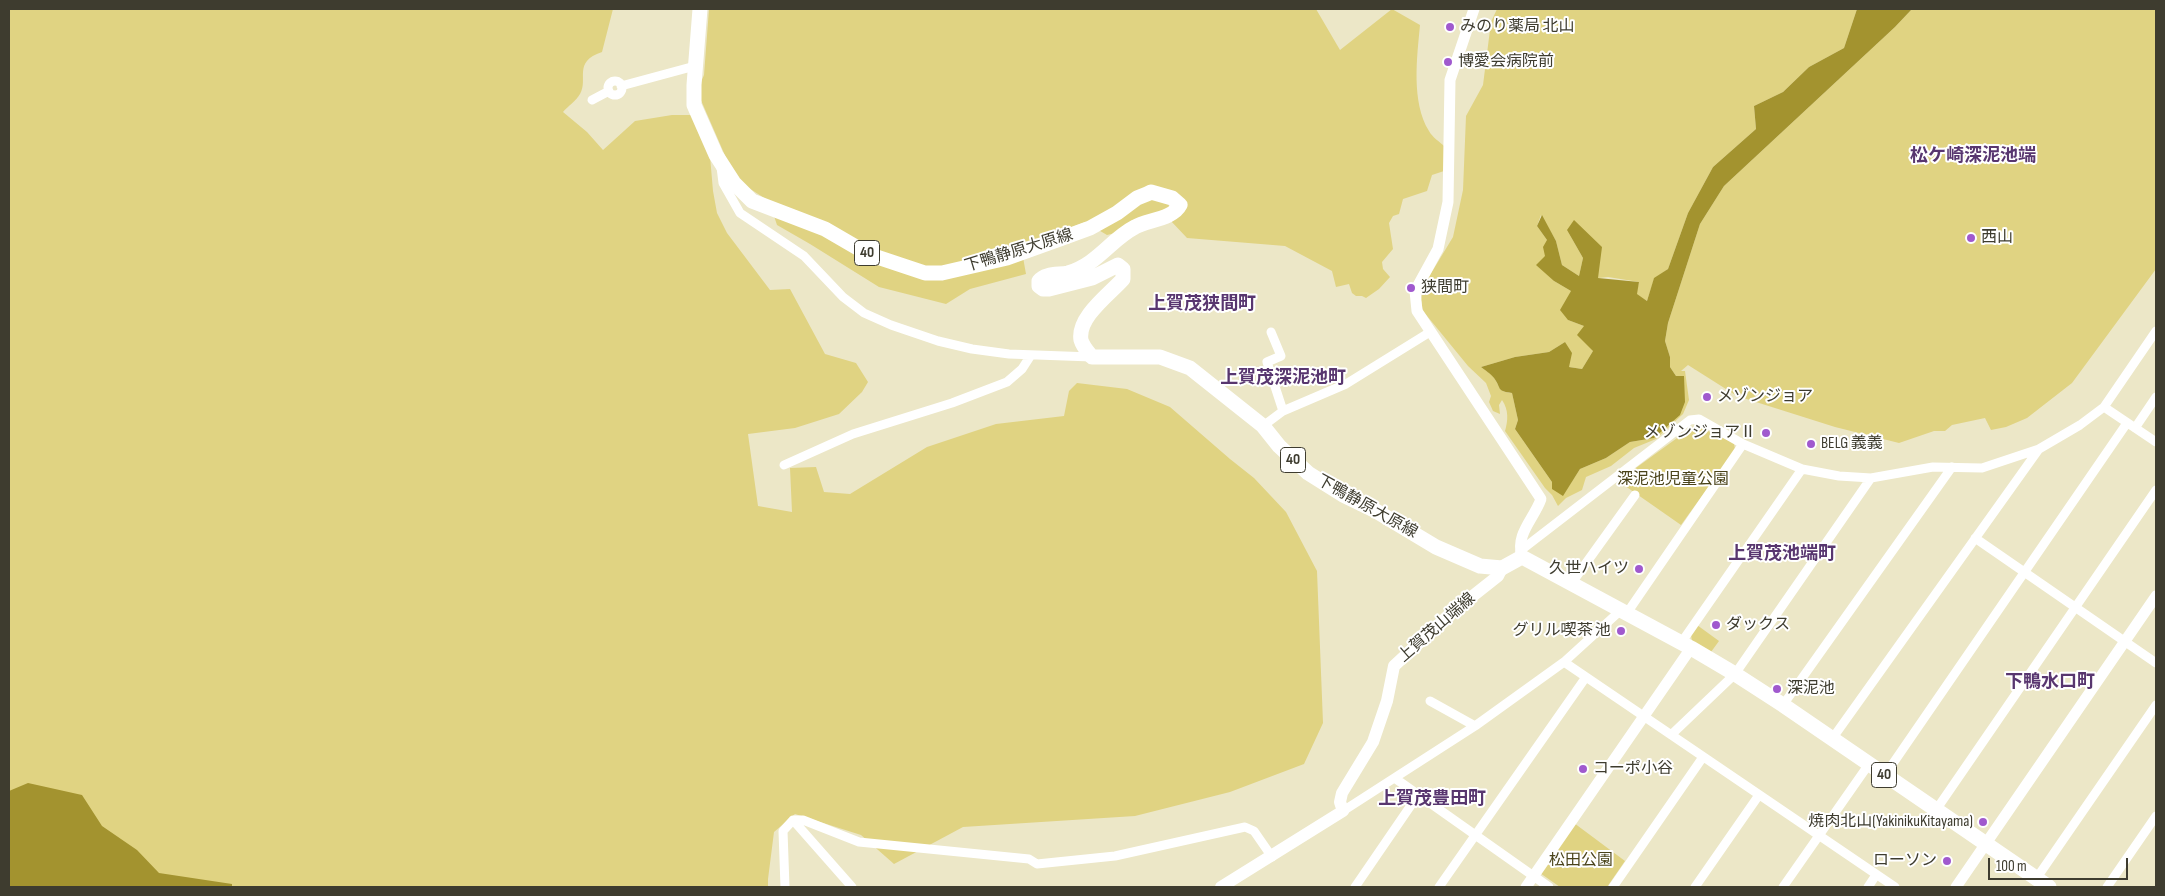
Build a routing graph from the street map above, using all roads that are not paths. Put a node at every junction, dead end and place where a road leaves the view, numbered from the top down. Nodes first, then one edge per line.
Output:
1 (700, 9) edge
2 (1474, 9) edge
3 (695, 66) junction
4 (592, 100) dead end
5 (720, 162) junction
6 (2156, 331) edge
7 (1271, 332) dead end
8 (1430, 332) junction
9 (1031, 355) junction
10 (1092, 357) junction
11 (2156, 397) edge
12 (2104, 407) junction
13 (1283, 412) junction
14 (2131, 425) junction
15 (1263, 426) junction
16 (2156, 442) edge
17 (1743, 444) junction
18 (2039, 449) junction
19 (784, 465) dead end
20 (1952, 467) junction
21 (1802, 469) junction
22 (1871, 478) junction
23 (2156, 490) edge
24 (1635, 496) dead end
25 (1975, 538) junction
26 (1521, 554) junction
27 (1502, 568) junction
28 (2023, 573) junction
29 (1571, 584) junction
30 (2156, 596) edge
31 (2075, 607) junction
32 (1623, 612) junction
33 (2125, 641) junction
34 (1686, 646) junction
35 (1564, 662) junction
36 (2156, 663) edge
37 (1734, 674) junction
38 (1586, 677) junction
39 (1430, 701) dead end
40 (1783, 705) junction
41 (2156, 705) edge
42 (1643, 716) junction
43 (1475, 726) junction
44 (1671, 735) junction
45 (1832, 739) junction
46 (1703, 757) junction
47 (1869, 764) junction
48 (1885, 775) junction
49 (1396, 779) junction
50 (1418, 795) junction
51 (1759, 795) junction
52 (1936, 810) junction
53 (1343, 811) junction
54 (2156, 816) edge
55 (793, 820) junction
56 (1475, 835) junction
57 (1819, 836) junction
58 (1986, 844) junction
59 (1272, 857) junction
60 (1876, 875) junction
61 (1534, 876) junction
62 (2043, 883) edge
63 (785, 887) edge
64 (852, 887) edge
65 (1221, 887) edge
66 (1354, 887) edge
67 (1439, 887) edge
68 (1526, 887) edge
69 (1549, 887) edge
70 (1612, 887) edge
71 (1695, 887) edge
72 (1783, 887) edge
73 (1868, 887) edge
74 (1895, 887) edge
75 (1956, 887) edge
76 (2107, 887) edge

1 - 3 main road, 下鴨静原大原線 / 40
2 - 8 street
3 - 4 street
3 - 5 main road, 下鴨静原大原線 / 40
5 - 9 street
5 - 10 main road, 下鴨静原大原線 / 40
6 - 12 street
7 - 13 street
8 - 13 street
8 - 26 street
9 - 10 street
9 - 19 street
10 - 15 main road, 下鴨静原大原線 / 40
11 - 14 street
12 - 14 street
12 - 18 street
13 - 15 street
14 - 16 street
14 - 28 street
15 - 27 main road, 下鴨静原大原線 / 40
17 - 21 street
17 - 26 street
17 - 32 street
18 - 20 street
18 - 25 street
20 - 22 street
20 - 40 street
21 - 22 street
21 - 34 street
22 - 37 street
23 - 31 street
24 - 29 street
25 - 28 street
25 - 45 street
26 - 27 main road
26 - 29 main road, 40
27 - 53 main road, 上賀茂山端線
28 - 31 street
28 - 48 street
29 - 32 main road, 40
30 - 33 street
31 - 33 street
31 - 52 street
32 - 34 main road, 40
32 - 35 street
33 - 36 street
33 - 58 street
34 - 37 main road, 40
34 - 42 street
35 - 38 street
35 - 43 street
37 - 40 main road, 40
37 - 44 street
38 - 42 street
38 - 56 street
39 - 43 street
40 - 45 main road, 40
41 - 62 street
42 - 44 street
42 - 61 street
43 - 49 street
44 - 46 street
45 - 47 main road, 40
46 - 51 street
46 - 70 street
47 - 48 main road, 40
47 - 57 street
48 - 52 main road, 40
49 - 50 street
49 - 53 street
50 - 56 street
50 - 66 street
51 - 57 street
51 - 71 street
52 - 58 main road, 40
53 - 59 main road
54 - 76 street
55 - 59 street
55 - 63 street
55 - 64 street
56 - 61 street
56 - 67 street
57 - 60 street
57 - 72 street
58 - 62 main road, 40
58 - 75 street
59 - 65 main road
60 - 73 street
60 - 74 street
61 - 68 street
61 - 69 street

